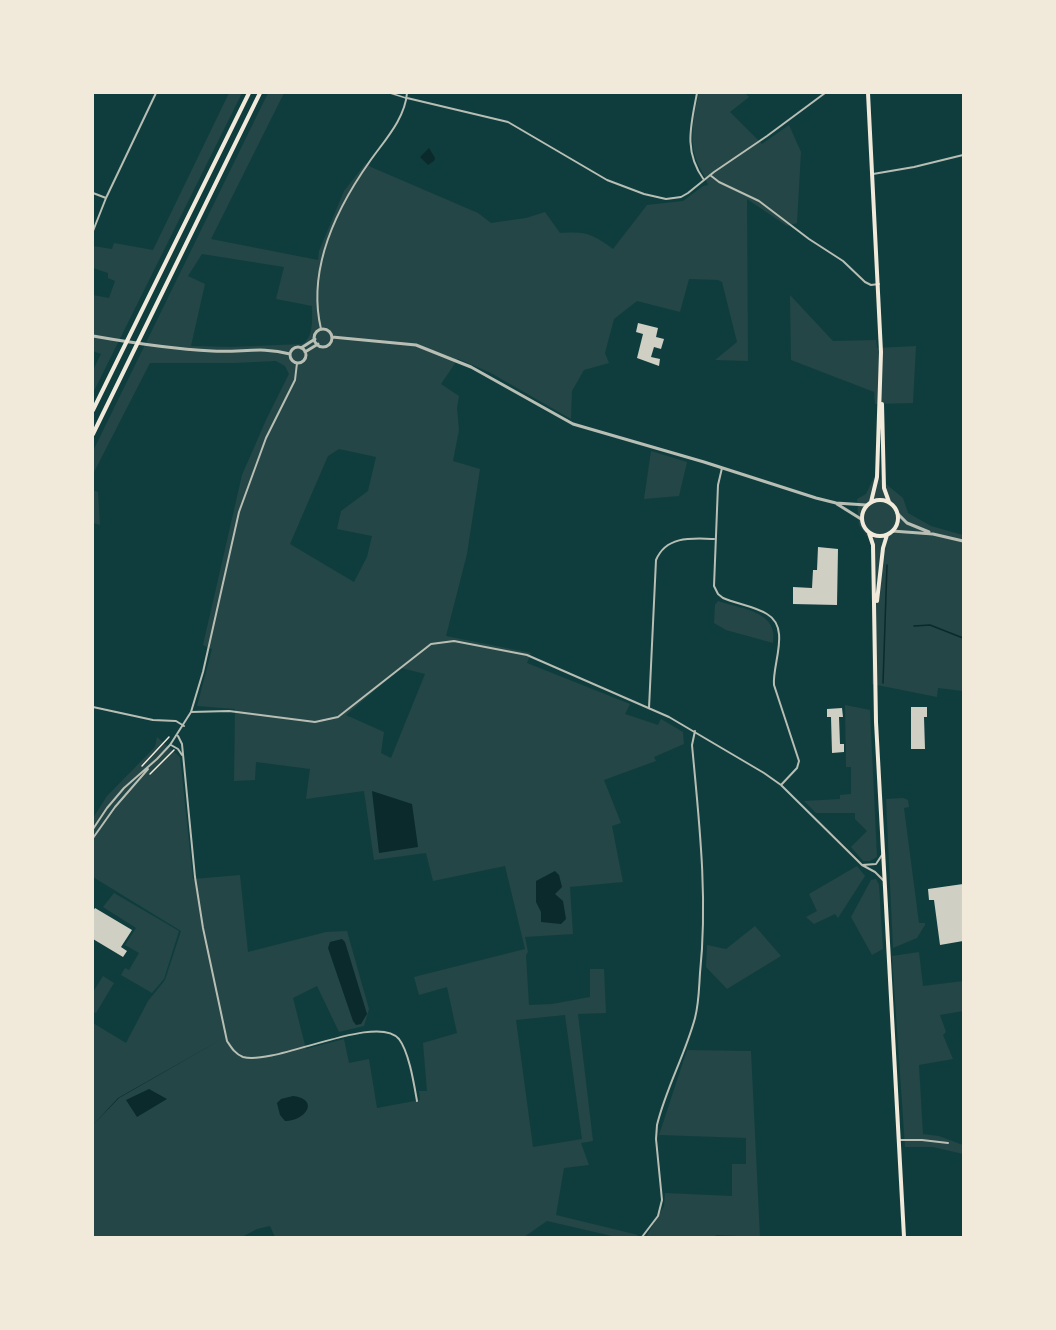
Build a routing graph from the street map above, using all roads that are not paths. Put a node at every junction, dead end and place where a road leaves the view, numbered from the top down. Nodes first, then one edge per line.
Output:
1 (156, 93) edge
2 (249, 93) edge
3 (260, 93) edge
4 (390, 93) edge
5 (407, 93) edge
6 (696, 93) edge
7 (825, 93) edge
8 (868, 93) edge
9 (407, 98) junction
10 (963, 155) edge
11 (873, 174) junction
12 (710, 175) junction
13 (704, 180) junction
14 (93, 193) edge
15 (106, 198) junction
16 (93, 231) edge
17 (879, 284) junction
18 (321, 329) junction
19 (93, 336) edge
20 (332, 337) junction
21 (315, 339) junction
22 (318, 344) junction
23 (301, 348) junction
24 (305, 352) junction
25 (290, 354) junction
26 (297, 363) junction
27 (881, 385) junction
28 (93, 410) edge
29 (93, 434) edge
30 (722, 468) junction
31 (871, 501) junction
32 (889, 502) junction
33 (836, 503) junction
34 (866, 505) junction
35 (897, 513) junction
36 (861, 519) junction
37 (869, 533) junction
38 (890, 533) junction
39 (933, 534) junction
40 (715, 539) junction
41 (963, 541) edge
42 (876, 620) junction
43 (93, 707) edge
44 (649, 708) junction
45 (191, 712) junction
46 (184, 726) junction
47 (695, 731) junction
48 (178, 736) junction
49 (170, 745) junction
50 (182, 754) junction
51 (149, 767) junction
52 (781, 785) junction
53 (93, 829) edge
54 (93, 838) edge
55 (882, 855) junction
56 (862, 865) junction
57 (884, 881) junction
58 (417, 1101) dead end
59 (898, 1141) junction
60 (948, 1143) dead end
61 (642, 1237) edge
62 (904, 1237) edge

1 - 15 street
2 - 28 main road
3 - 29 main road
4 - 9 lane
5 - 9 street
6 - 13 street
7 - 12 street
8 - 11 main road
9 - 13 street
9 - 18 street
10 - 11 street
11 - 17 main road
12 - 13 street
12 - 17 street
14 - 15 street
15 - 16 street
17 - 27 main road
18 - 20 street
18 - 21 street
19 - 25 street
20 - 22 street
20 - 30 street
21 - 22 street
21 - 23 street
22 - 24 street
23 - 24 street
23 - 25 street
24 - 26 street
25 - 26 street
26 - 45 street
27 - 31 main road
27 - 32 main road
30 - 33 street
30 - 40 street
31 - 32 main road
31 - 34 main road
32 - 35 main road
33 - 34 street
33 - 36 street
34 - 36 main road
35 - 38 main road
35 - 39 street
36 - 37 main road
37 - 38 main road
37 - 42 main road
38 - 39 street
38 - 42 main road
39 - 41 street
40 - 44 street
40 - 52 street
42 - 55 main road
43 - 46 street
44 - 45 street
44 - 47 street
45 - 46 street
46 - 48 street
47 - 52 street
47 - 61 street
48 - 49 street
48 - 50 street
49 - 50 street
49 - 51 street
50 - 58 street
51 - 53 street
51 - 54 street
52 - 56 street
55 - 56 street
55 - 57 main road
56 - 57 street
57 - 59 main road
59 - 60 street
59 - 62 main road

